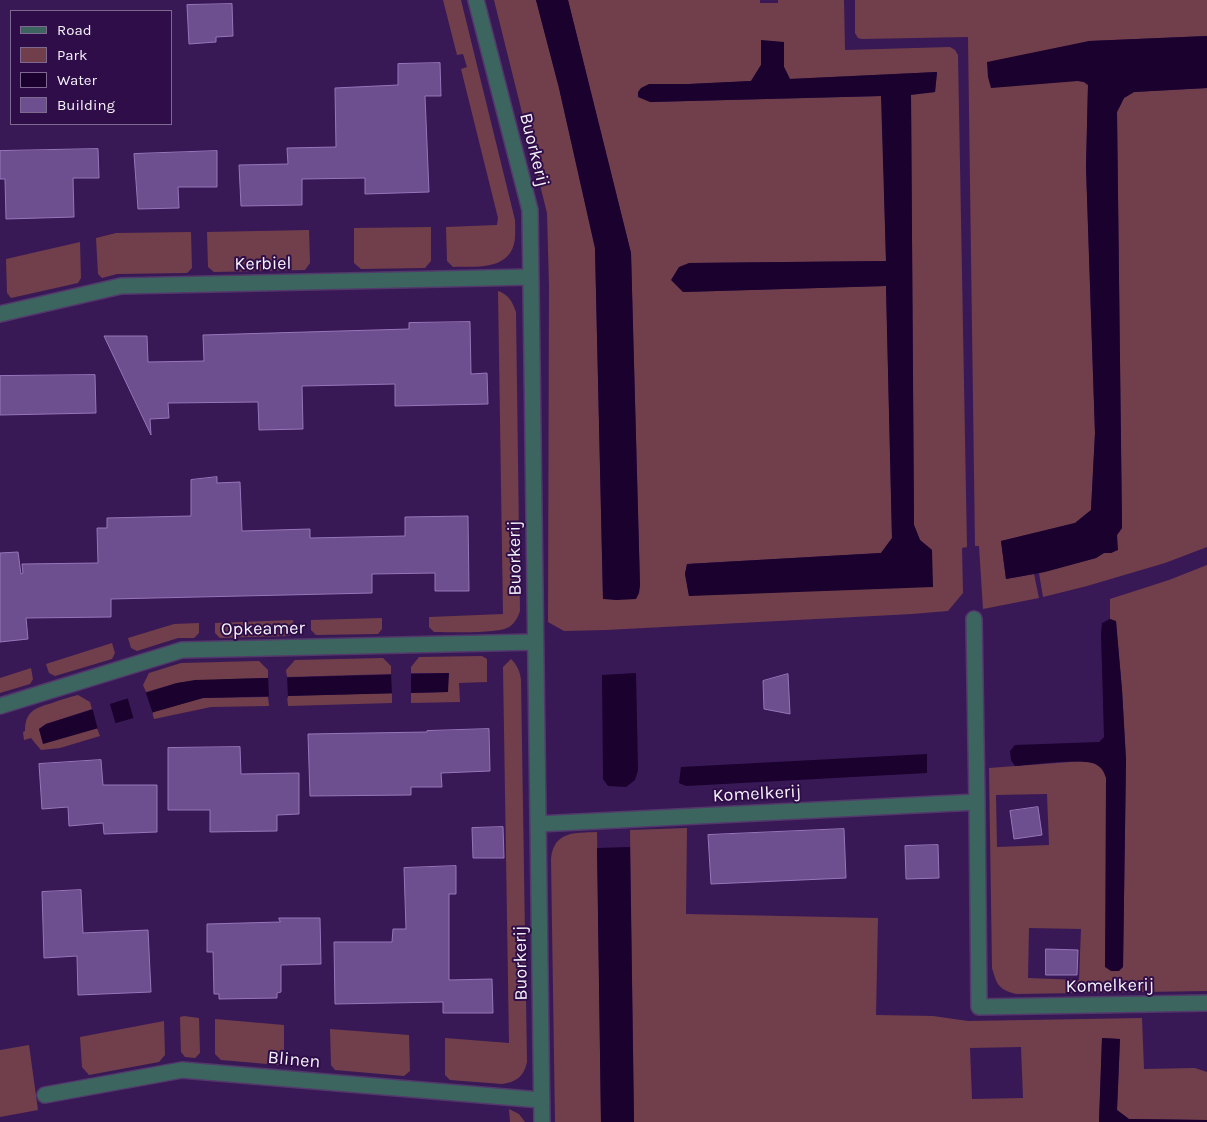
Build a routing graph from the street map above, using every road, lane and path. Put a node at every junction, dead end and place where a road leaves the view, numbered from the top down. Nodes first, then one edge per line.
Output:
1 (476, 0) edge
2 (531, 277) junction
3 (0, 314) edge
4 (974, 619) dead end
5 (535, 642) junction
6 (0, 706) edge
7 (977, 802) junction
8 (538, 824) junction
9 (1207, 1003) edge
10 (45, 1095) dead end
11 (541, 1100) junction
12 (542, 1122) edge

1 - 2 street, Buorkerij
2 - 3 street, Kerbiel
2 - 5 street, Buorkerij
4 - 7 street, Komelkerij
5 - 6 street, Opkeamer
5 - 8 street, Buorkerij
7 - 8 street, Komelkerij
7 - 9 street, Komelkerij
8 - 11 street, Buorkerij
10 - 11 street, Blinen
11 - 12 street, Buorkerij

